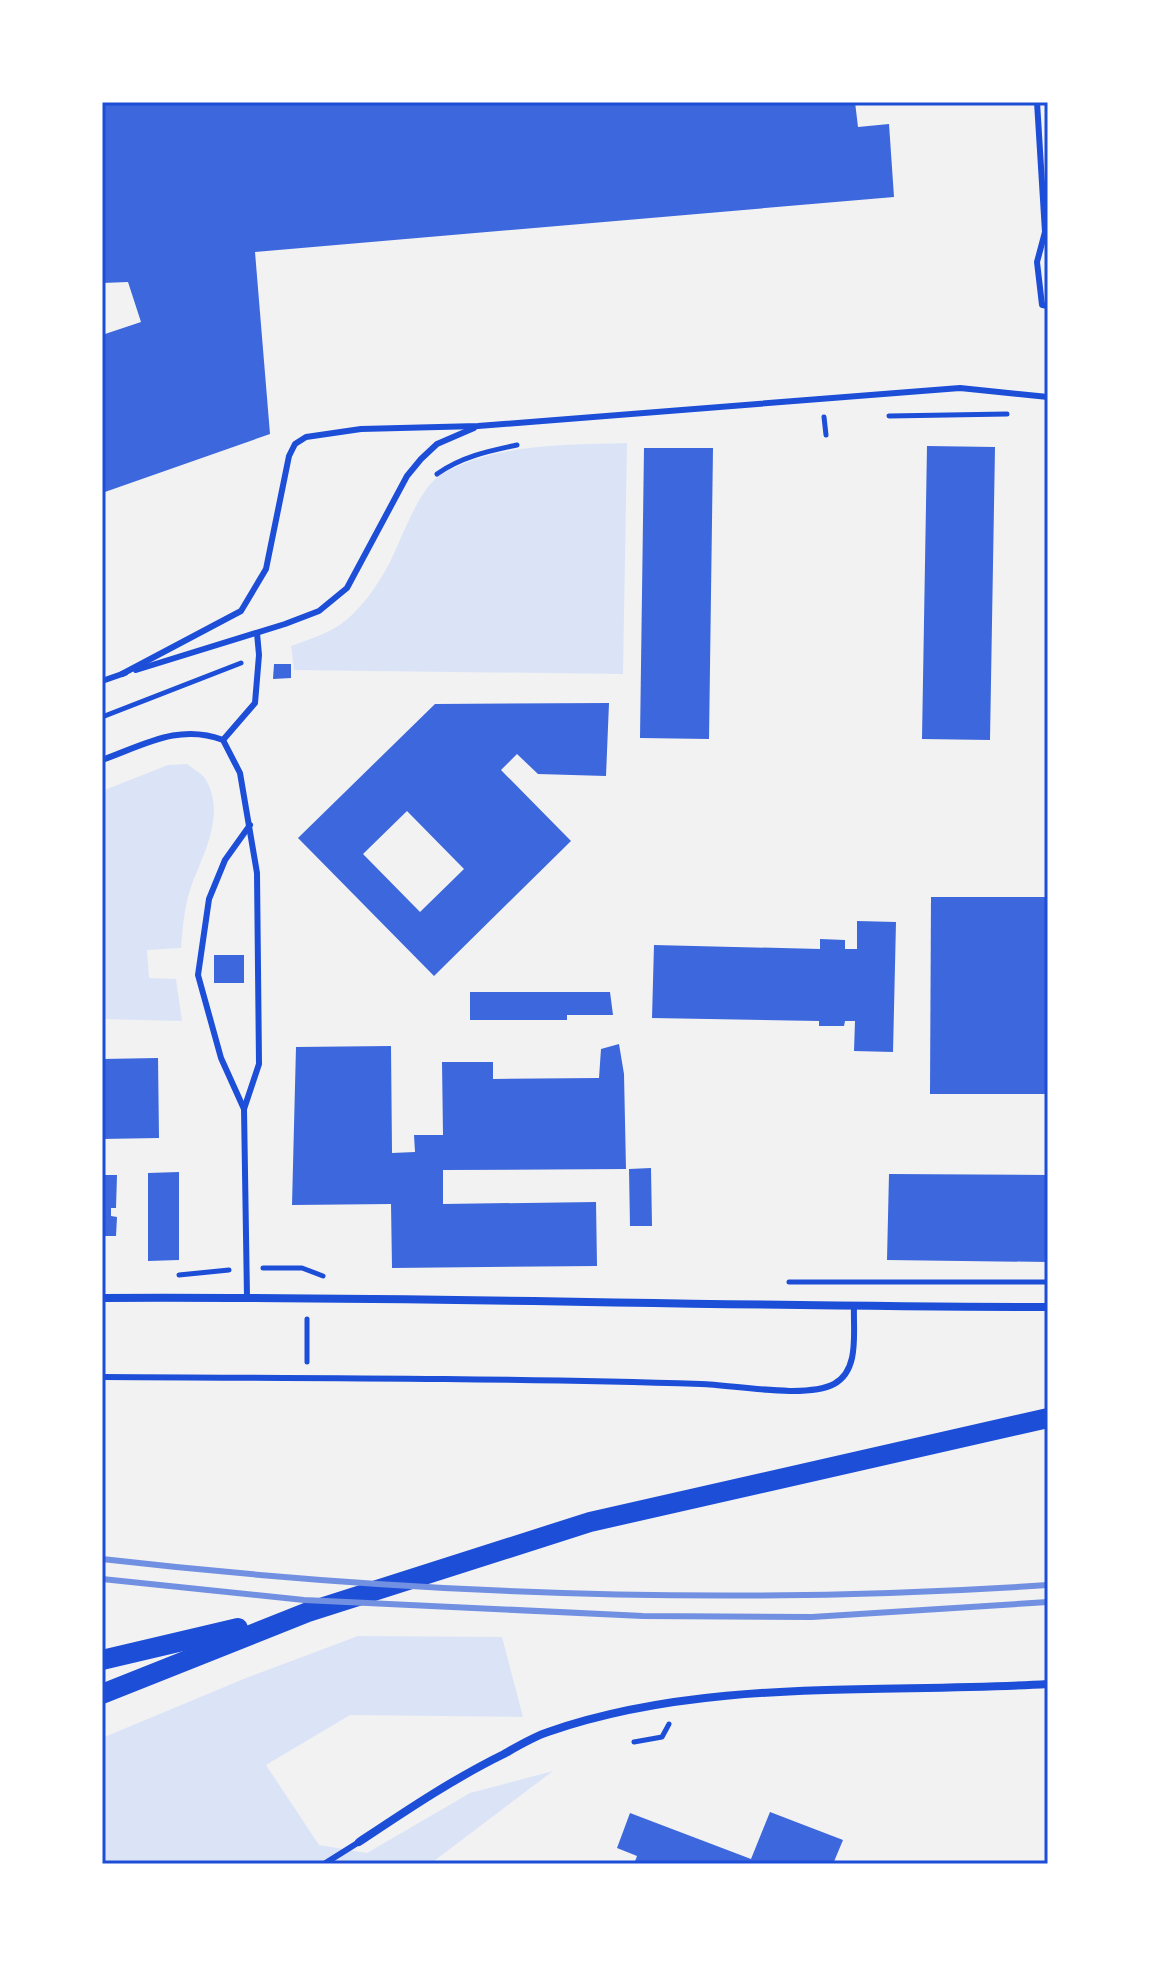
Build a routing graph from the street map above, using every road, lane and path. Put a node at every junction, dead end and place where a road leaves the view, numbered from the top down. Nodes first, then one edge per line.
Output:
1 (1037, 102) edge
2 (1048, 306) edge
3 (1048, 397) edge
4 (1020, 413) dead end
5 (882, 416) dead end
6 (824, 417) junction
7 (839, 417) dead end
8 (809, 418) dead end
9 (478, 426) junction
10 (826, 435) dead end
11 (531, 443) dead end
12 (430, 479) dead end
13 (257, 633) junction
14 (259, 655) junction
15 (122, 674) junction
16 (102, 681) edge
17 (102, 717) edge
18 (223, 740) junction
19 (102, 760) edge
20 (250, 825) junction
21 (244, 1109) junction
22 (247, 1297) junction
23 (102, 1298) edge
24 (854, 1307) junction
25 (1048, 1307) edge
26 (307, 1319) dead end
27 (102, 1377) edge
28 (307, 1378) junction
29 (1048, 1418) edge
30 (308, 1612) junction
31 (102, 1660) edge
32 (1048, 1684) edge
33 (102, 1694) edge
34 (359, 1842) joint
35 (324, 1864) edge

1 - 2 lane
3 - 9 lane
4 - 5 path
6 - 7 path
6 - 8 path
6 - 10 path
9 - 13 lane
9 - 15 lane
11 - 12 path
13 - 14 lane
13 - 15 lane
14 - 17 path
14 - 18 lane
15 - 16 lane
18 - 19 lane
18 - 20 lane
20 - 21 lane
20 - 21 lane
21 - 22 lane
22 - 23 street
22 - 24 street
24 - 25 street
24 - 28 lane
26 - 28 path
27 - 28 lane
29 - 30 main road
30 - 31 main road
30 - 33 main road
32 - 34 street
34 - 35 lane

